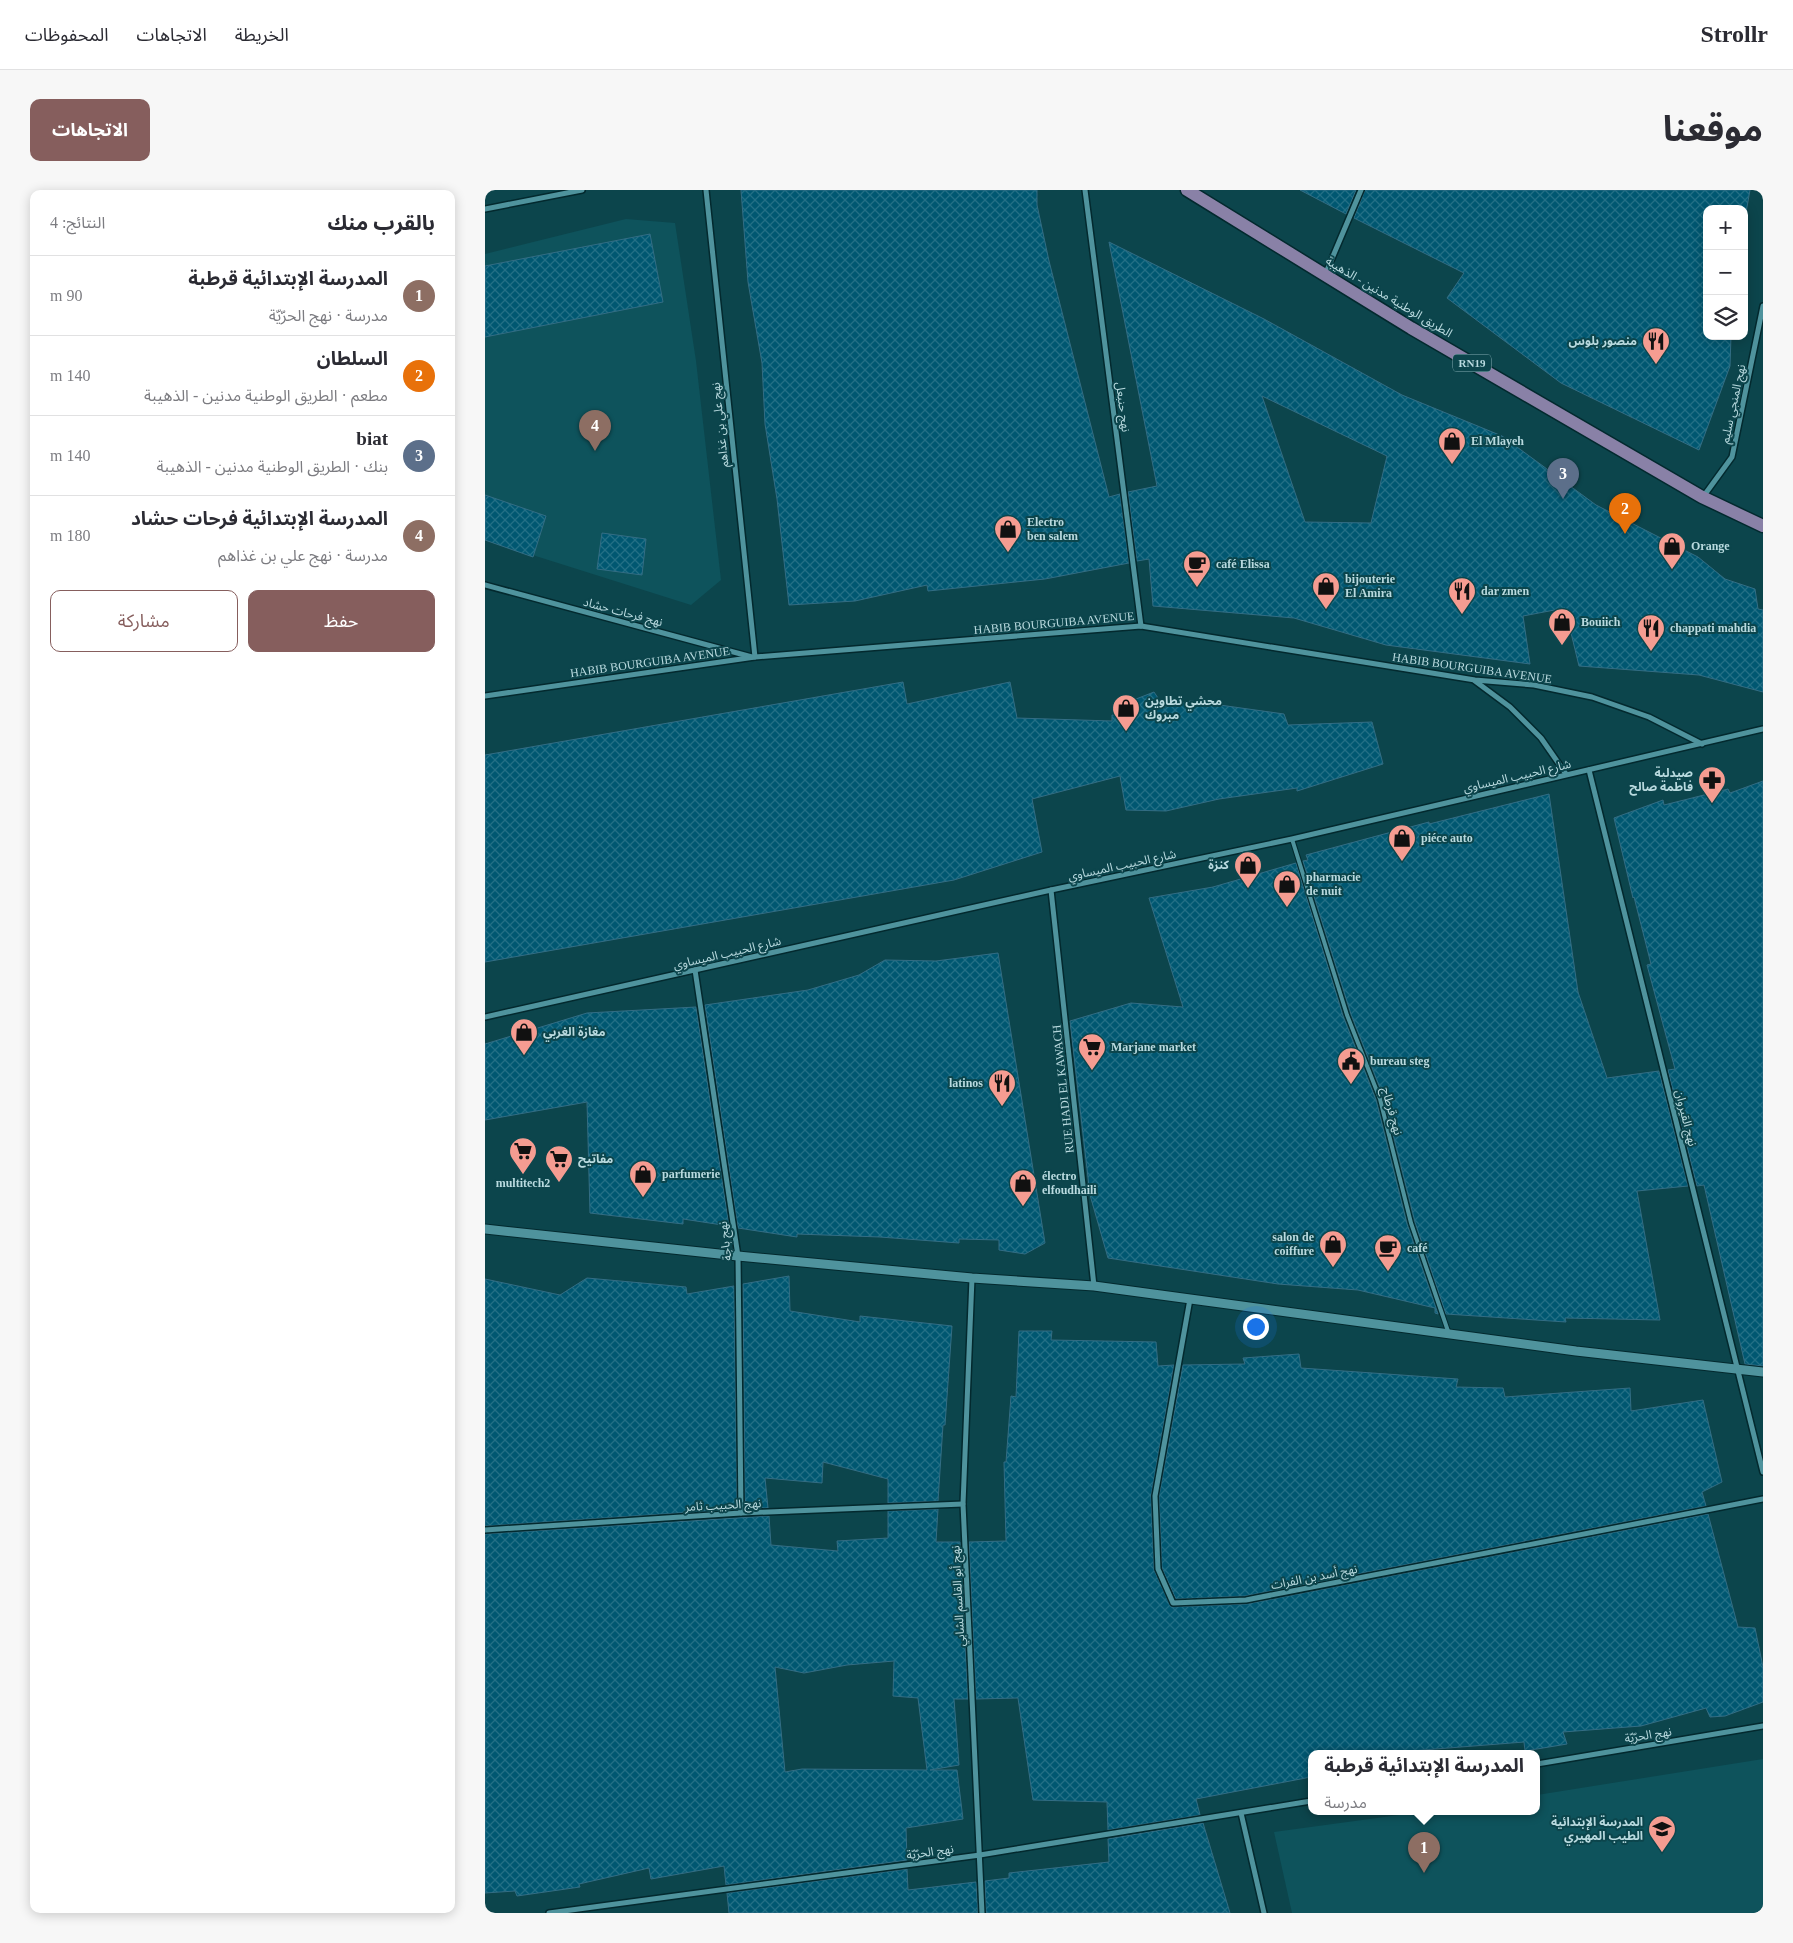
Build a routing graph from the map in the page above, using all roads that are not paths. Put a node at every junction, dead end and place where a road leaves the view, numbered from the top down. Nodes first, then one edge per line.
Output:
1 (582, 190) edge
2 (705, 190) edge
3 (1085, 190) edge
4 (1187, 190) edge
5 (1361, 190) edge
6 (485, 209) edge
7 (1325, 275) junction
8 (1763, 306) edge
9 (1702, 497) junction
10 (1763, 526) edge
11 (485, 585) edge
12 (1141, 626) junction
13 (755, 657) junction
14 (1475, 680) junction
15 (485, 696) edge
16 (1763, 729) edge
17 (1702, 744) junction
18 (1589, 770) junction
19 (1566, 774) junction
20 (1292, 839) junction
21 (1051, 890) junction
22 (695, 970) junction
23 (485, 1017) edge
24 (485, 1229) edge
25 (738, 1256) junction
26 (972, 1278) junction
27 (1094, 1286) junction
28 (1190, 1299) junction
29 (1449, 1334) junction
30 (1738, 1369) junction
31 (1763, 1372) edge
32 (1763, 1472) edge
33 (1763, 1499) edge
34 (963, 1504) junction
35 (741, 1513) junction
36 (485, 1530) edge
37 (1763, 1726) edge
38 (1540, 1763) edge
39 (1308, 1802) edge
40 (1241, 1813) junction
41 (980, 1855) junction
42 (549, 1913) edge
43 (983, 1913) edge
44 (1264, 1913) edge

1 - 6 street
2 - 13 street, نهج علي بن غذاهم
3 - 12 street, نهج حنبعل
4 - 7 main road, الطريق الوطنية مدنين - الذهيبة / RN19
5 - 7 street
7 - 9 main road, الطريق الوطنية مدنين - الذهيبة / RN19
8 - 9 street, نهج المنجي سليم
9 - 10 main road, الطريق الوطنية مدنين - الذهيبة / RN19
11 - 13 street, نهج فرحات حشاد
12 - 13 street, HABIB BOURGUIBA AVENUE
12 - 14 street, HABIB BOURGUIBA AVENUE
13 - 15 street, HABIB BOURGUIBA AVENUE
14 - 17 street, HABIB BOURGUIBA AVENUE
14 - 19 street
16 - 17 street, شارع الحبيب الميساوي
17 - 18 street, شارع الحبيب الميساوي
18 - 19 street, شارع الحبيب الميساوي
18 - 30 street, نهج القيروان
19 - 20 street, شارع الحبيب الميساوي
20 - 21 street, شارع الحبيب الميساوي
20 - 29 lane, نهج قرطاج
21 - 22 street, شارع الحبيب الميساوي
21 - 27 street, RUE HADI EL KAWACH
22 - 23 street, شارع الحبيب الميساوي
22 - 25 street, نهج باجة
24 - 25 street
25 - 26 street
25 - 35 street, نهج باجة
26 - 27 street
26 - 34 street, نهج أبو القاسم الشابي
27 - 28 street
28 - 29 street
28 - 33 street, نهج أسد بن الفرات
29 - 30 street
30 - 31 street
30 - 32 street, نهج القيروان
34 - 35 street, نهج الحبيب ثامر
34 - 41 street, نهج أبو القاسم الشابي
35 - 36 street, نهج الحبيب ثامر
37 - 38 street, نهج الحرّيّة
39 - 40 street, نهج الحرّيّة
40 - 41 street, نهج الحرّيّة
40 - 44 street
41 - 42 street, نهج الحرّيّة
41 - 43 street, نهج أبو القاسم الشابي

